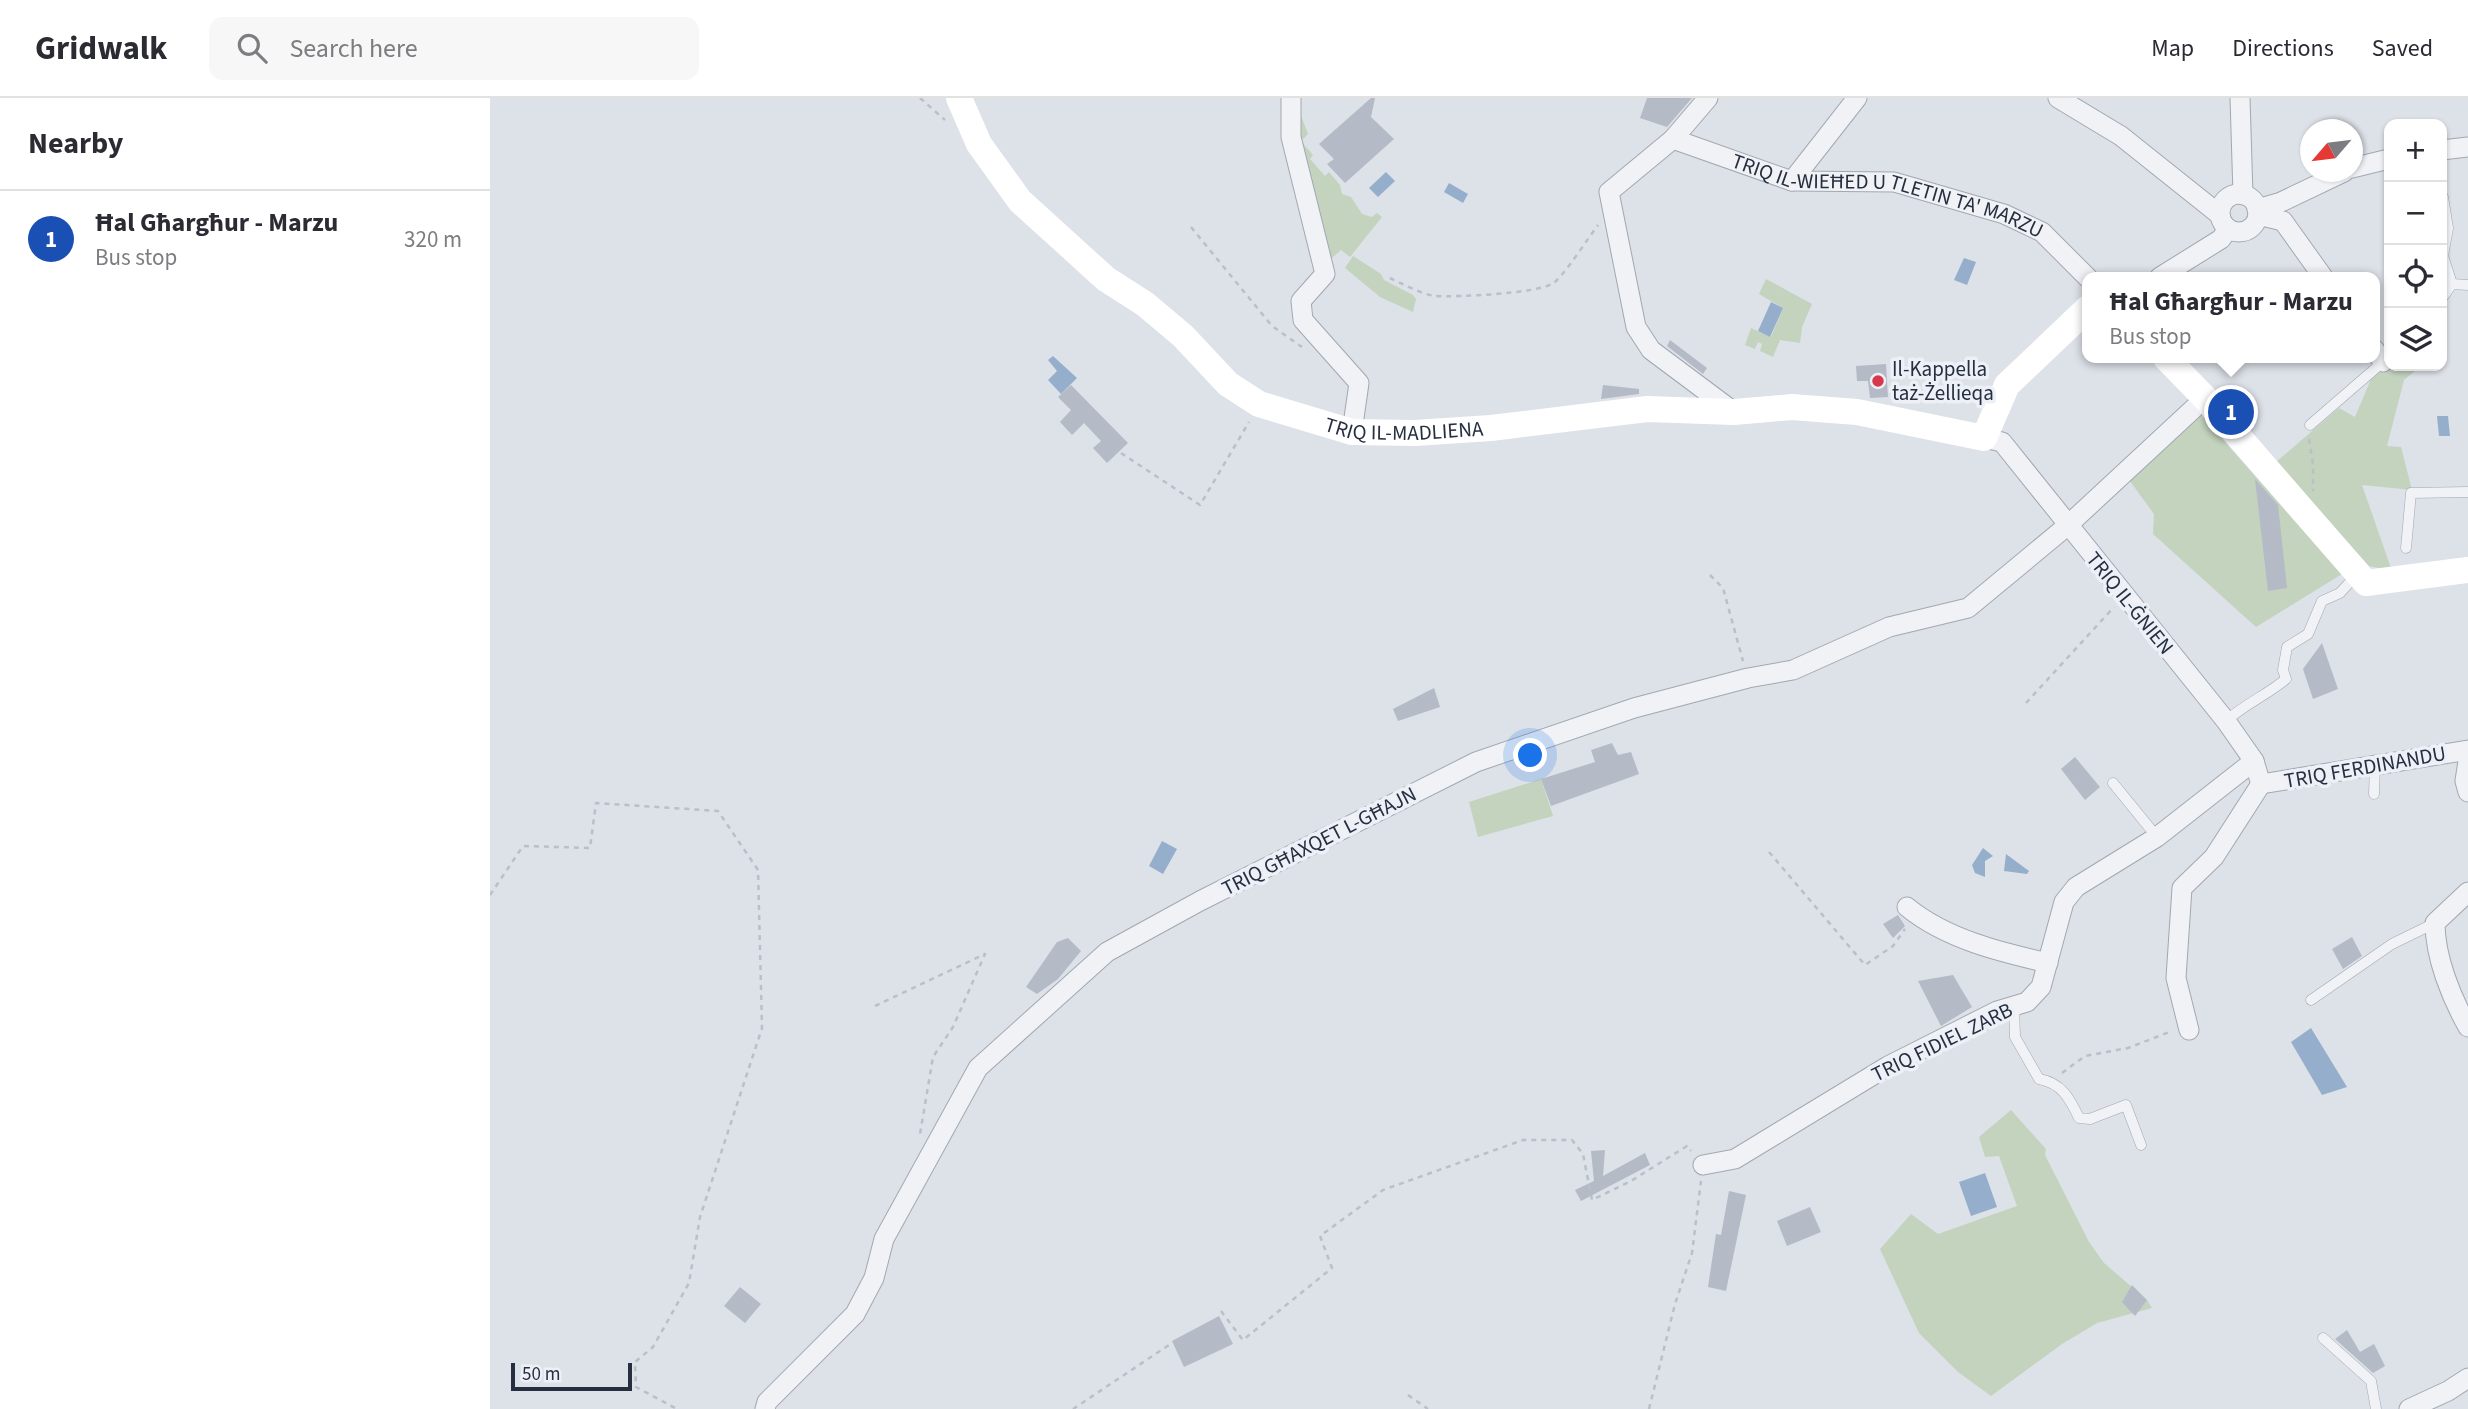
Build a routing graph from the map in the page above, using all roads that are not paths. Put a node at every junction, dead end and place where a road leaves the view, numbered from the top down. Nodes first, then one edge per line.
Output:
1 (959, 98) edge
2 (1290, 98) edge
3 (1708, 98) edge
4 (1857, 98) edge
5 (2058, 98) edge
6 (2240, 98) edge
7 (1673, 139) junction
8 (2468, 147) edge
9 (2447, 149) edge
10 (2384, 160) edge
11 (2363, 165) edge
12 (1793, 181) junction
13 (2323, 182) edge
14 (2253, 206) junction
15 (2224, 222) junction
16 (2445, 245) edge
17 (2082, 272) edge
18 (2168, 272) edge
19 (2319, 272) edge
20 (2452, 284) junction
21 (2468, 285) edge
22 (2447, 291) edge
23 (2082, 314) edge
24 (2171, 363) edge
25 (2375, 363) edge
26 (2205, 398) junction
27 (1734, 412) junction
28 (2310, 425) road end
29 (1352, 432) junction
30 (1984, 438) junction
31 (2468, 492) edge
32 (2067, 526) junction
33 (2406, 548) dead end
34 (2468, 570) edge
35 (2358, 573) junction
36 (2226, 721) junction
37 (2468, 750) edge
38 (2254, 761) junction
39 (2375, 765) junction
40 (2113, 783) dead end
41 (2261, 784) junction
42 (2374, 794) dead end
43 (2157, 836) junction
44 (2468, 892) edge
45 (1911, 911) road end
46 (2435, 923) junction
47 (2048, 963) junction
48 (2311, 1000) dead end
49 (2462, 1002) edge
50 (2014, 1006) junction
51 (2468, 1027) edge
52 (2181, 1031) road end
53 (2141, 1145) dead end
54 (1703, 1165) road end
55 (2323, 1338) dead end
56 (2468, 1378) edge
57 (765, 1409) edge
58 (2376, 1409) edge
59 (2409, 1409) edge

1 - 29 street, TRIQ IL-MADLIENA
2 - 29 street
3 - 7 street
4 - 12 street
5 - 15 street
6 - 14 street
7 - 12 street, TRIQ IL-WIEĦED U TLETIN TA' MARZU
7 - 27 street
8 - 9 street
10 - 11 street
12 - 17 street, TRIQ IL-WIEĦED U TLETIN TA' MARZU
13 - 14 street
14 - 15 street
14 - 15 street
14 - 19 street
15 - 18 street
16 - 20 lane
20 - 21 lane
20 - 22 lane
23 - 30 street
24 - 26 street
25 - 28 lane
26 - 32 street, TRIQ GĦAXQET L-GĦAJN
26 - 35 street
27 - 29 street, TRIQ IL-MADLIENA
27 - 30 street, TRIQ IL-MADLIENA
30 - 32 street, TRIQ IL-ĠNIEN
31 - 33 lane
32 - 36 street, TRIQ IL-ĠNIEN
32 - 57 street, TRIQ GĦAXQET L-GĦAJN
34 - 35 street
35 - 36 lane
36 - 38 street, TRIQ IL-ĠNIEN
37 - 39 street, TRIQ FERDINANDU
38 - 41 street, TRIQ IL-ĠNIEN
38 - 43 street, TRIQ FIDIEL ZARB
39 - 41 street, TRIQ FERDINANDU
39 - 42 lane
40 - 43 lane
41 - 52 street
43 - 47 street, TRIQ FIDIEL ZARB
44 - 46 street
45 - 47 street
46 - 48 lane
46 - 49 street
47 - 50 street, TRIQ FIDIEL ZARB
49 - 51 street
50 - 53 lane
50 - 54 street, TRIQ FIDIEL ZARB
55 - 58 lane
56 - 59 street

